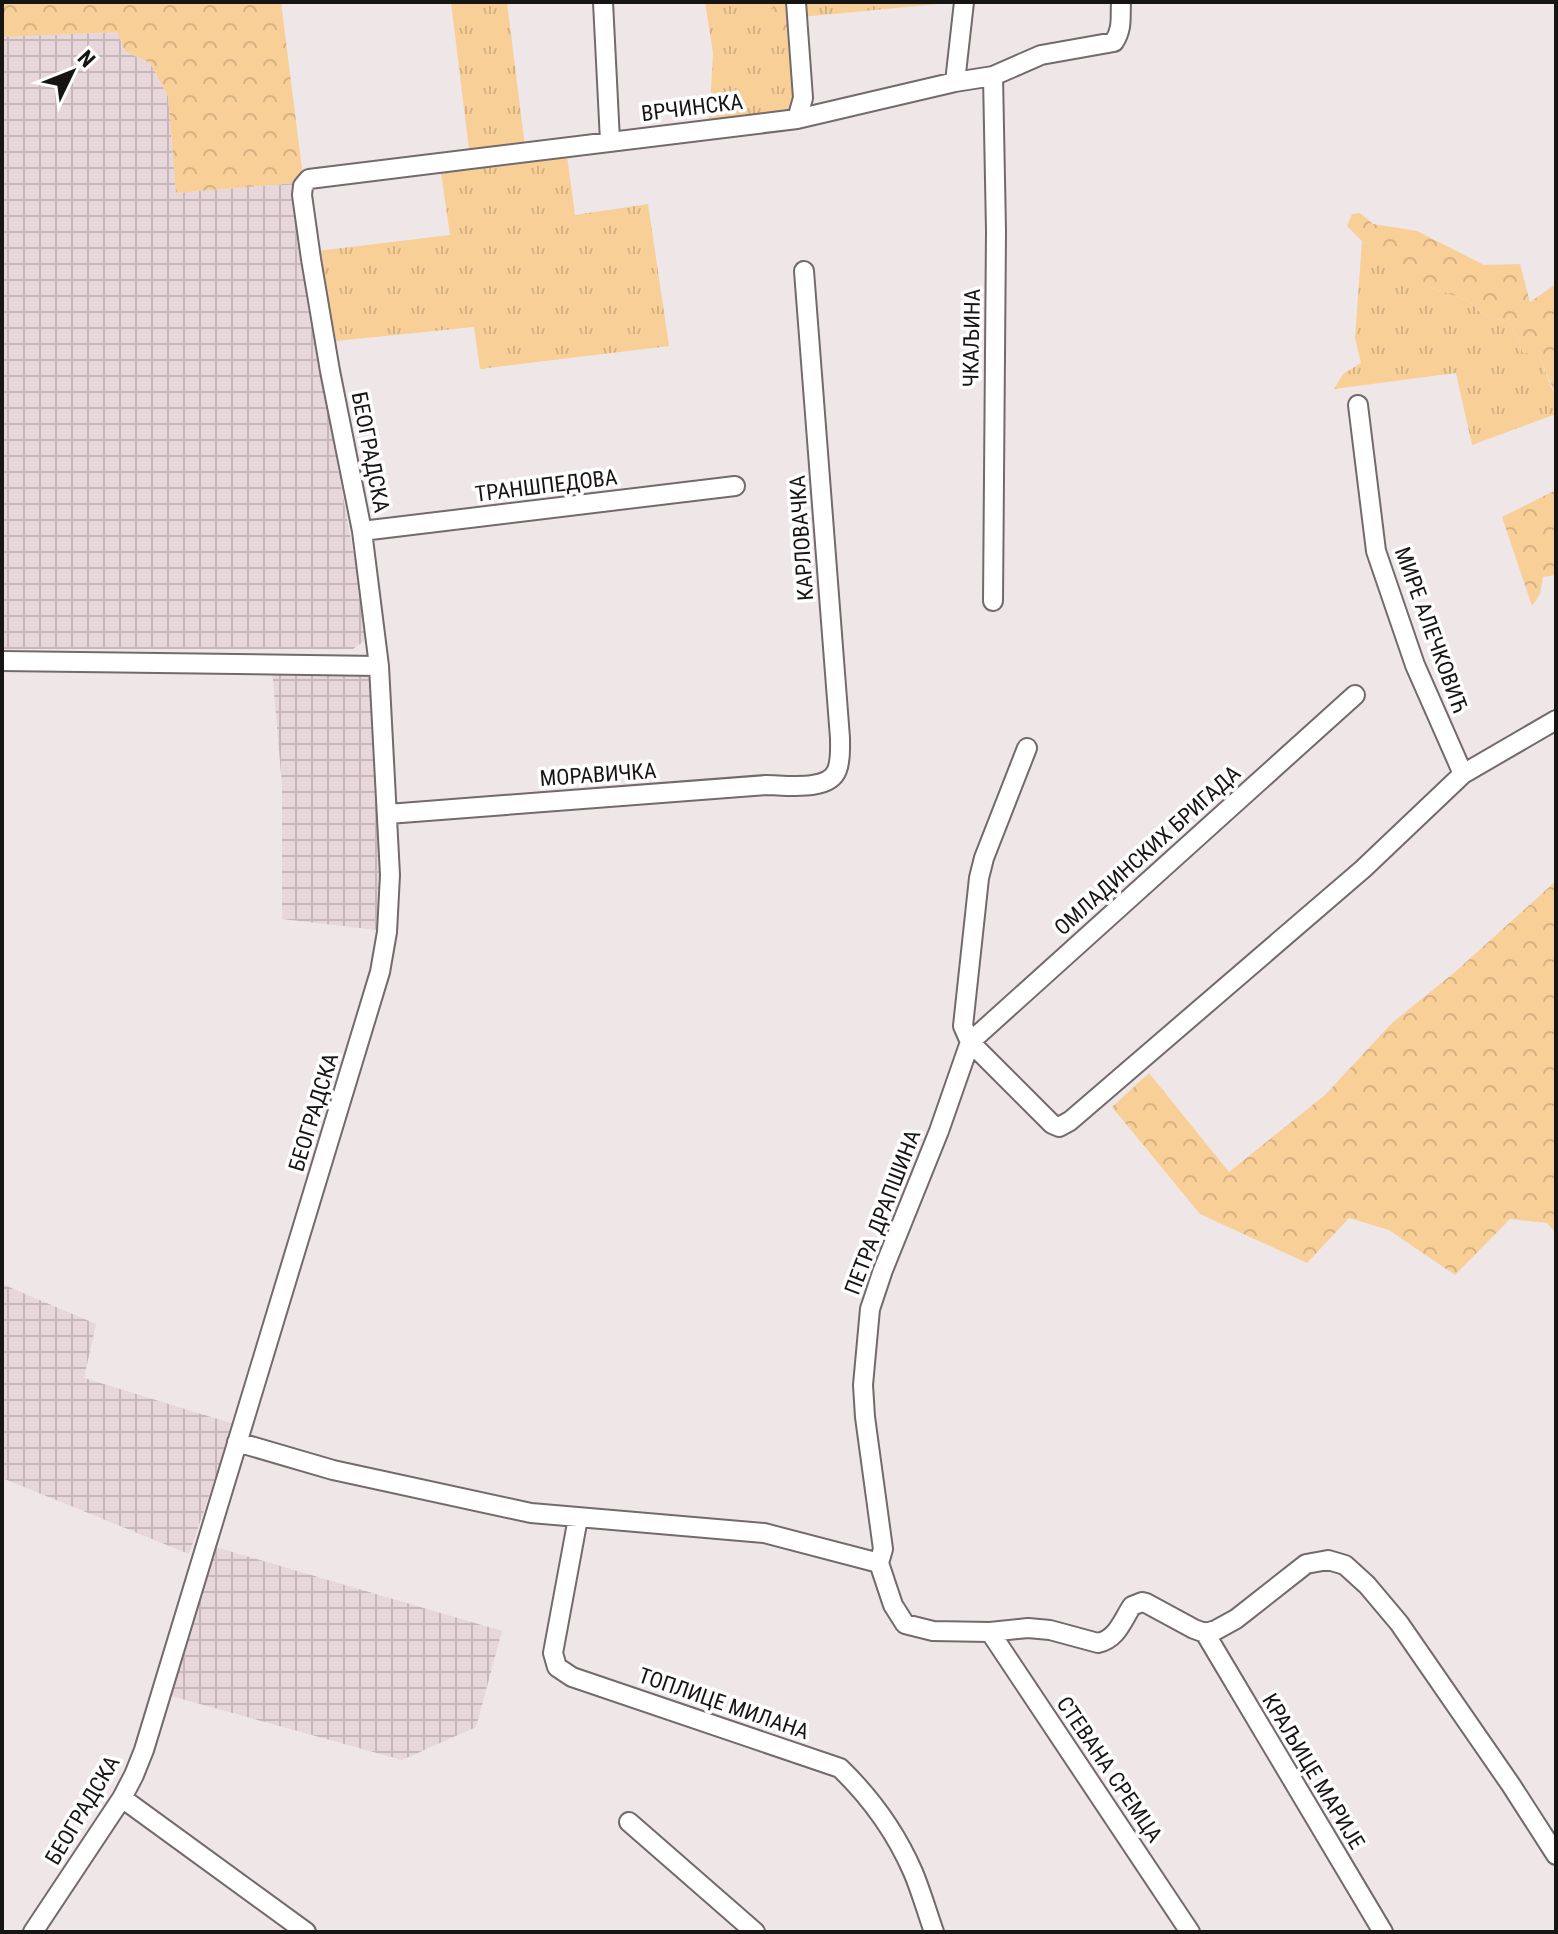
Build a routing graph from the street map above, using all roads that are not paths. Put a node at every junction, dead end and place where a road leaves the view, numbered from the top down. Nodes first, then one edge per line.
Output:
1 (603, 2) edge
2 (796, 2) edge
3 (964, 2) edge
4 (1121, 2) edge
5 (993, 76) junction
6 (955, 82) junction
7 (797, 119) junction
8 (610, 141) junction
9 (311, 259) joint
10 (804, 271) dead end
11 (1358, 405) dead end
12 (735, 486) dead end
13 (362, 531) junction
14 (993, 601) dead end
15 (2, 661) edge
16 (379, 666) junction
17 (1355, 695) dead end
18 (1556, 720) edge
19 (1027, 748) dead end
20 (1463, 774) junction
21 (812, 785) joint
22 (388, 814) junction
23 (970, 1042) junction
24 (237, 1442) junction
25 (578, 1518) junction
26 (879, 1563) junction
27 (990, 1632) junction
28 (1205, 1633) junction
29 (122, 1798) junction
30 (629, 1822) dead end
31 (1556, 1855) edge
32 (33, 1932) edge
33 (306, 1932) edge
34 (755, 1932) edge
35 (934, 1932) edge
36 (1190, 1932) edge
37 (1383, 1932) edge

1 - 8 street
2 - 7 street
3 - 6 street
4 - 5 street, ВРЧИНСКА
5 - 6 street, ВРЧИНСКА
5 - 14 street, ЧКАЉИНА
6 - 7 street, ВРЧИНСКА
7 - 8 street, ВРЧИНСКА
8 - 9 street, ВРЧИНСКА
9 - 13 street, БЕОГРАДСКА
10 - 21 street, КАРЛОВАЧКА
11 - 20 street, МИРЕ АЛЕЧКОВИЋ
12 - 13 street, ТРАНШПЕДОВА
13 - 16 street, БЕОГРАДСКА
15 - 16 street
16 - 22 street, БЕОГРАДСКА
17 - 23 street, ОМЛАДИНСКИХ БРИГАДА
18 - 20 street
19 - 23 street
20 - 23 street
21 - 22 street, МОРАВИЧКА
22 - 24 street, БЕОГРАДСКА
23 - 26 street, ПЕТРА ДРАПШИНА
24 - 25 street
24 - 29 street, БЕОГРАДСКА
25 - 26 street
25 - 35 street, ТОПЛИЦЕ МИЛАНА
26 - 27 street
27 - 28 street
27 - 36 street, СТЕВАНА СРЕМЦА
28 - 31 street
28 - 37 street, КРАЉИЦЕ МАРИЈЕ
29 - 32 street, БЕОГРАДСКА
29 - 33 street
30 - 34 street

